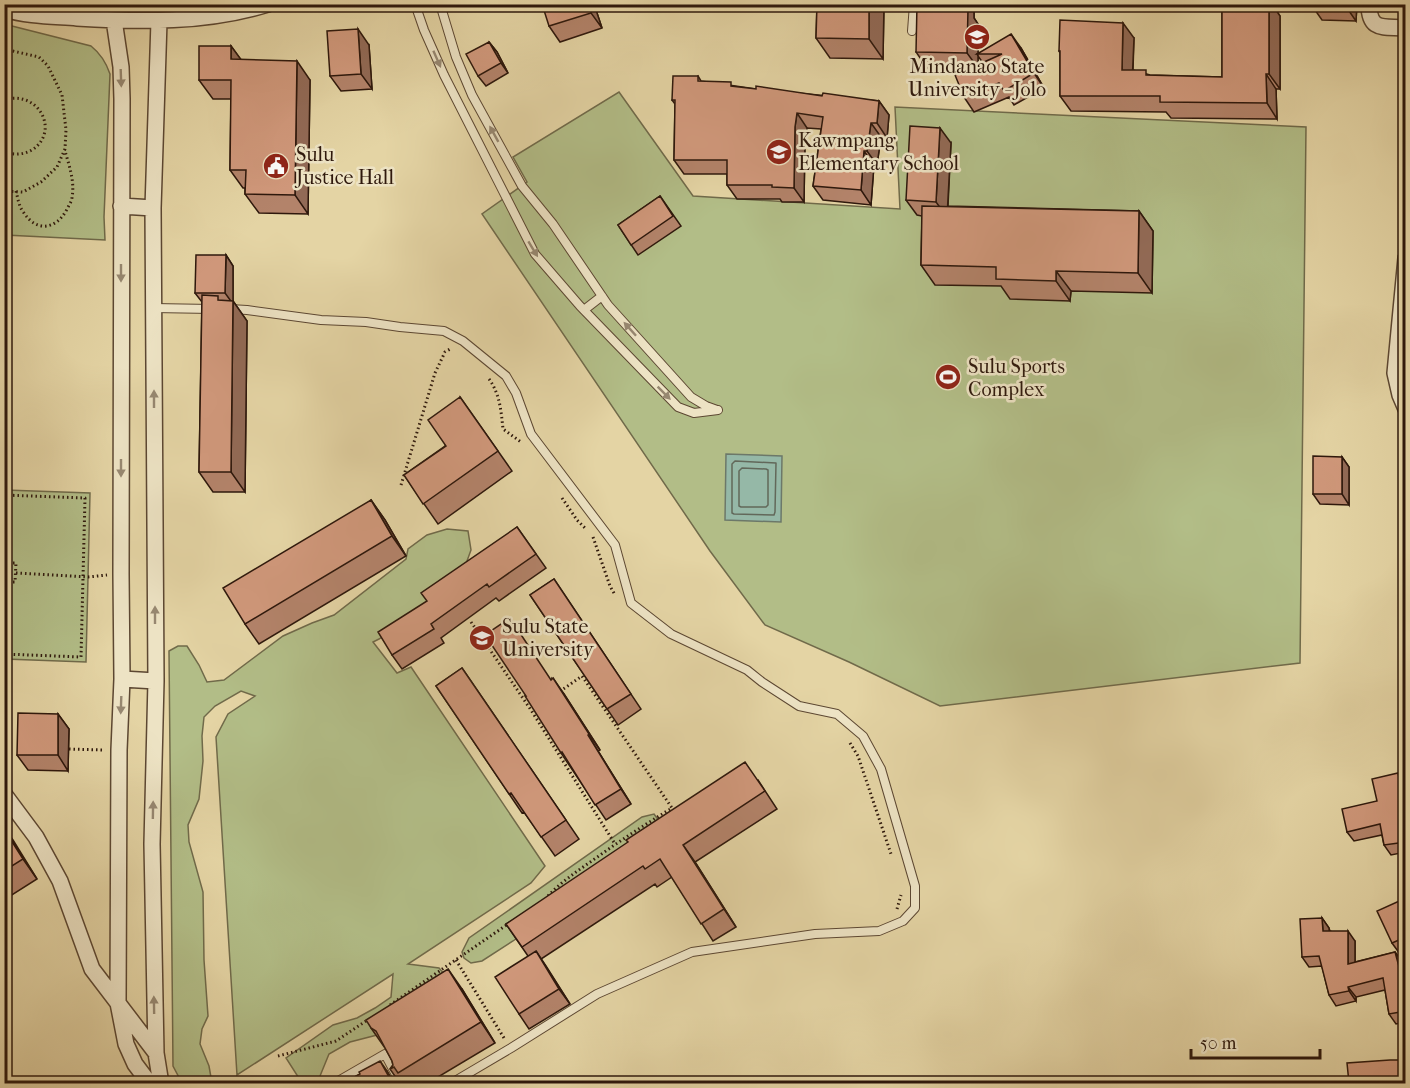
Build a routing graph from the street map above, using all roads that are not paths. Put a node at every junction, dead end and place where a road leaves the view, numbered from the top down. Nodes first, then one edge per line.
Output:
1 (268, 4) edge
2 (415, 4) edge
3 (440, 4) edge
4 (914, 4) edge
5 (1369, 4) edge
6 (4, 9) edge
7 (114, 20) junction
8 (159, 21) junction
9 (1406, 28) edge
10 (912, 32) dead end
11 (121, 206) junction
12 (153, 208) junction
13 (1406, 258) edge
14 (602, 296) junction
15 (153, 308) junction
16 (584, 310) junction
17 (1406, 409) edge
18 (122, 679) junction
19 (156, 681) junction
20 (4, 795) edge
21 (118, 1003) junction
22 (156, 1053) junction
23 (150, 1083) edge
24 (161, 1083) edge
25 (333, 1083) edge
26 (401, 1083) edge
27 (450, 1083) edge

1 - 8 street
2 -> 16 lane
14 -> 3 lane
4 - 10 lane
5 - 9 street
6 - 7 street
7 - 8 street
7 -> 11 street
8 - 12 street
11 - 12 street
11 -> 18 street
12 - 15 street
13 - 17 street
14 - 16 lane
16 -> 14 lane
19 -> 15 street
15 - 27 lane
18 - 19 street
18 -> 21 street
22 -> 19 street
20 - 21 street
21 - 22 street
21 - 23 street
22 - 24 street
25 - 26 lane

